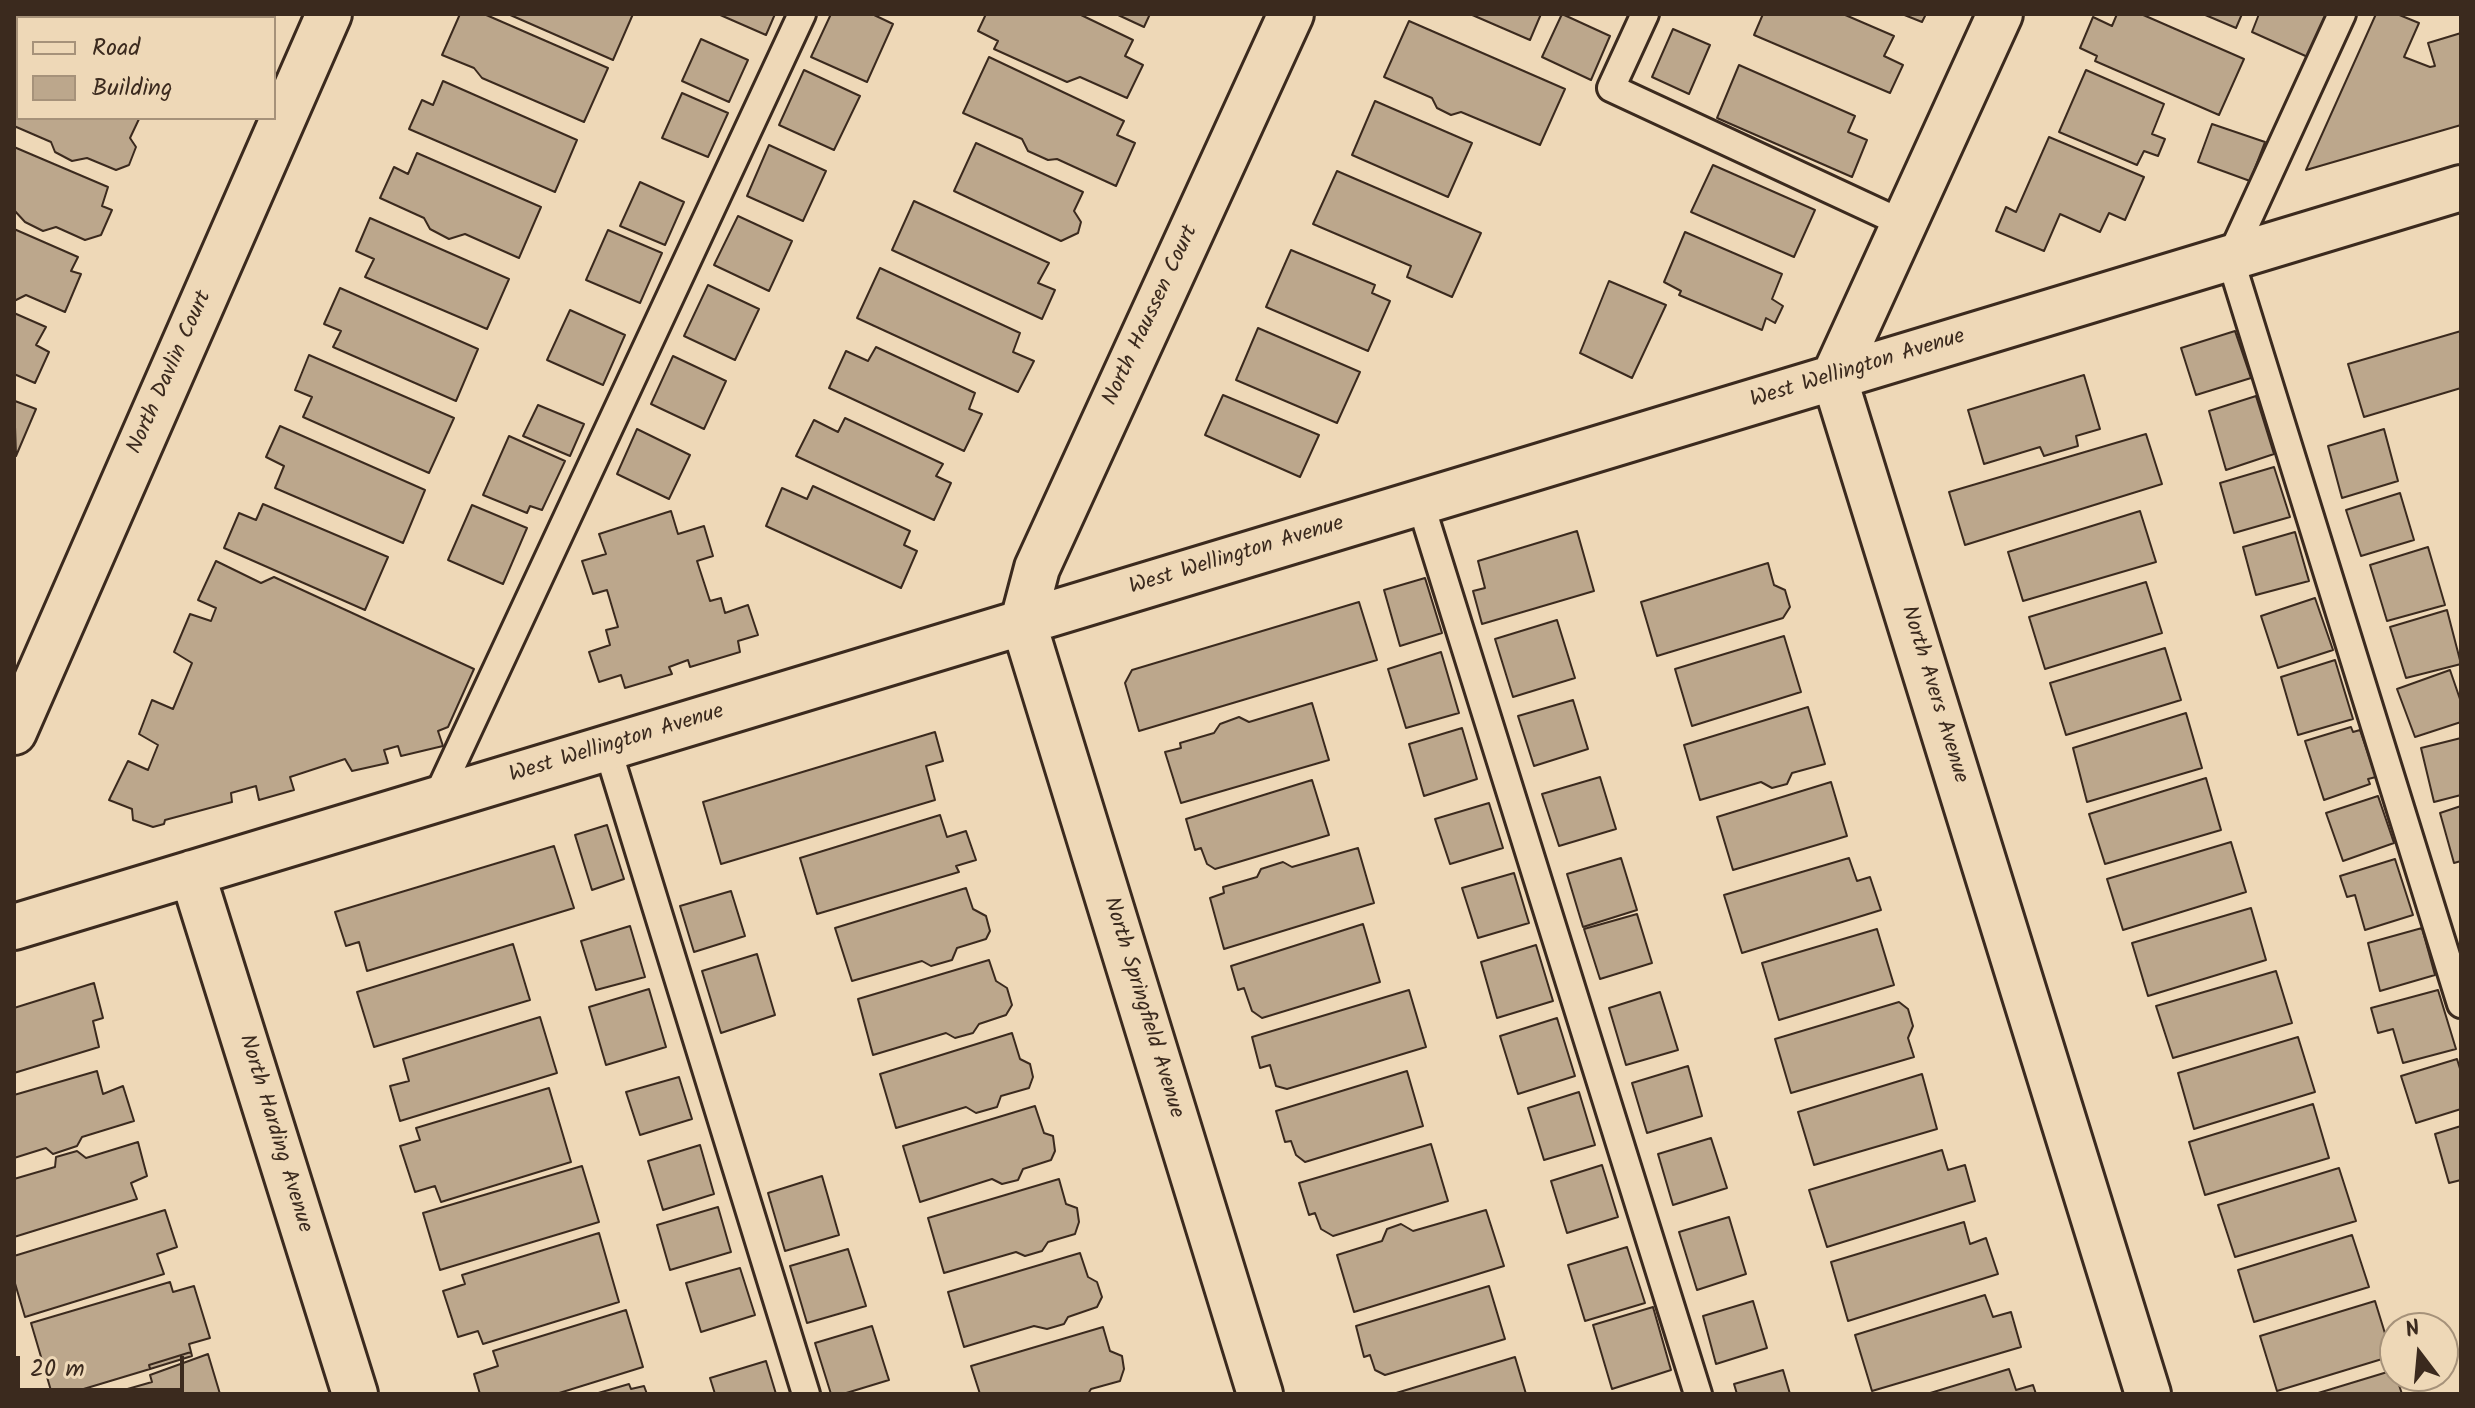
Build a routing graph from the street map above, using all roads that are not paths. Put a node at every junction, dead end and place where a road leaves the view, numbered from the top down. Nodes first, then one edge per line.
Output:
1 (329, 14) edge
2 (802, 14) edge
3 (1291, 14) edge
4 (1645, 14) edge
5 (2000, 14) edge
6 (2342, 14) edge
7 (2461, 188) edge
8 (1904, 224) junction
9 (2230, 258) junction
10 (1834, 377) junction
11 (1420, 502) junction
12 (1023, 621) junction
13 (14, 732) edge
14 (607, 747) junction
15 (436, 799) junction
16 (192, 873) junction
17 (14, 927) edge
18 (2461, 1004) edge
19 (355, 1394) edge
20 (806, 1394) edge
21 (1260, 1394) edge
22 (1698, 1394) edge
23 (2148, 1394) edge

1 - 13 street, North Davlin Court
2 - 15 lane
3 - 12 street, North Haussen Court
4 - 8 lane
5 - 8 street
6 - 9 lane
7 - 9 street, West Wellington Avenue
8 - 10 street
9 - 10 street, West Wellington Avenue
9 - 18 lane
10 - 11 street, West Wellington Avenue
10 - 23 street, North Avers Avenue
11 - 12 street, West Wellington Avenue
11 - 22 lane
12 - 14 street, West Wellington Avenue
12 - 21 street, North Springfield Avenue
14 - 15 street, West Wellington Avenue
14 - 20 lane
15 - 16 street, West Wellington Avenue
16 - 17 street, West Wellington Avenue
16 - 19 street, North Harding Avenue

